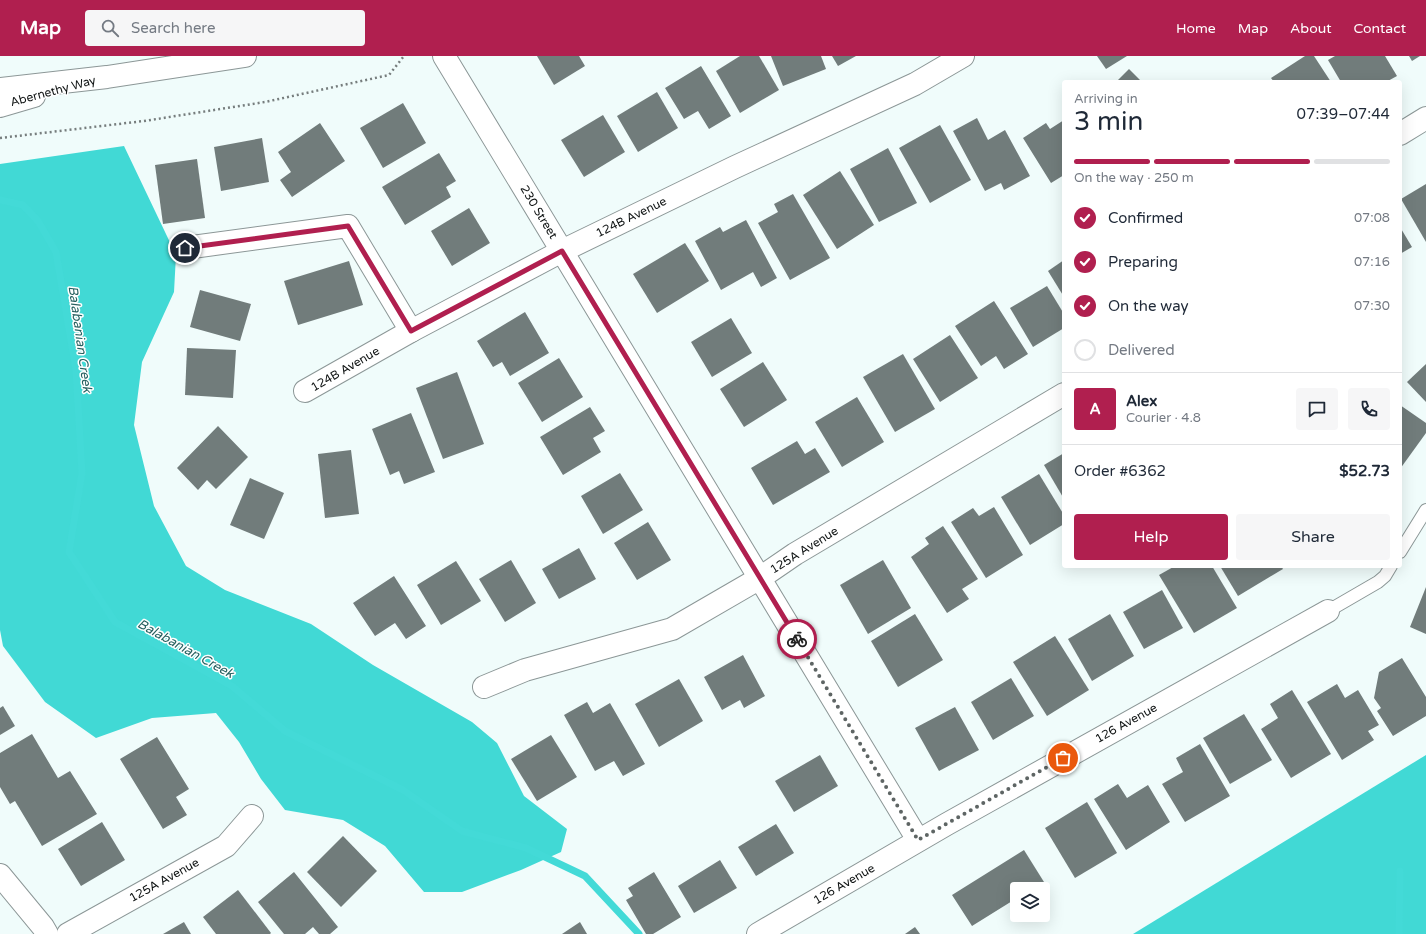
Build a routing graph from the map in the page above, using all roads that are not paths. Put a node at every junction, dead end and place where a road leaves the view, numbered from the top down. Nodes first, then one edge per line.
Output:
1 (245, 56) edge
2 (444, 56) edge
3 (963, 56) edge
4 (107, 77) junction
5 (0, 89) edge
6 (0, 106) edge
7 (1426, 118) edge
8 (1402, 133) edge
9 (185, 248) dead end
10 (562, 251) junction
11 (411, 331) junction
12 (305, 391) dead end
13 (1062, 395) edge
14 (1426, 510) edge
15 (1402, 549) edge
16 (1390, 568) edge
17 (760, 578) junction
18 (1328, 611) joint
19 (484, 687) dead end
20 (252, 816) dead end
21 (918, 840) junction
22 (0, 875) edge
23 (47, 934) edge
24 (68, 934) edge
25 (758, 934) edge

1 - 4 street, Abernethy Way
2 - 10 street, 230 Street
3 - 10 street, 124B Avenue
4 - 5 street, Abernethy Way
4 - 6 street, Abernethy Way
7 - 8 street
9 - 11 street
10 - 11 street, 124B Avenue
10 - 17 street, 230 Street
11 - 12 street, 124B Avenue
13 - 17 street, 125A Avenue
14 - 15 lane
16 - 18 lane
17 - 19 street, 125A Avenue
17 - 21 street, 230 Street
18 - 21 street, 126 Avenue
20 - 24 street, 125A Avenue
21 - 25 street, 126 Avenue
22 - 23 street

